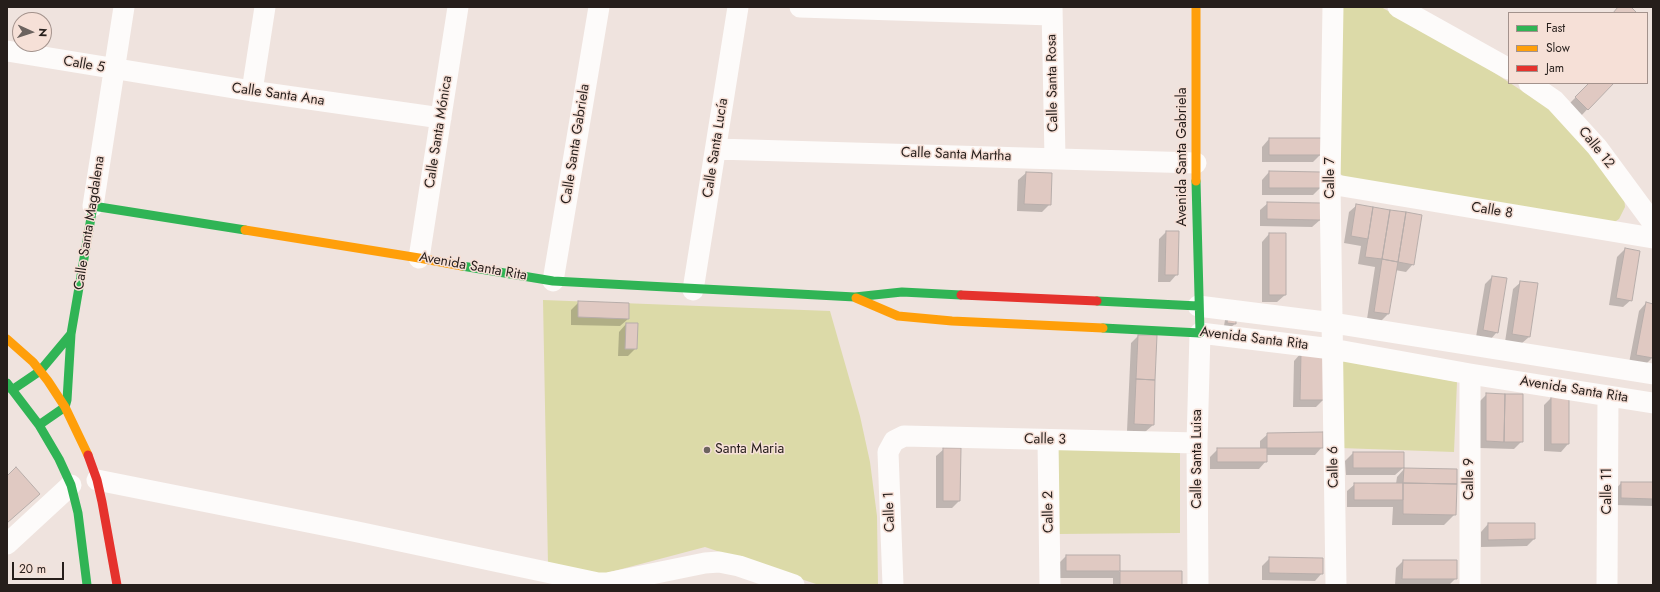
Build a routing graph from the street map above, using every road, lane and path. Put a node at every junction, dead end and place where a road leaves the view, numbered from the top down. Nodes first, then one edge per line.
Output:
1 (124, 7) edge
2 (265, 7) edge
3 (458, 7) edge
4 (599, 7) edge
5 (738, 7) edge
6 (800, 7) edge
7 (1196, 7) edge
8 (1333, 7) edge
9 (1398, 7) edge
10 (1052, 11) edge
11 (7, 51) edge
12 (1508, 68) edge
13 (115, 70) junction
14 (1530, 84) edge
15 (252, 91) junction
16 (441, 118) junction
17 (716, 149) junction
18 (1055, 158) junction
19 (1196, 163) junction
20 (1330, 184) junction
21 (1637, 201) junction
22 (93, 206) junction
23 (1653, 223) edge
24 (1614, 231) junction
25 (1653, 238) edge
26 (419, 258) junction
27 (553, 281) junction
28 (693, 290) junction
29 (855, 297) junction
30 (1198, 306) junction
31 (1333, 322) junction
32 (1200, 332) junction
33 (71, 334) junction
34 (7, 338) edge
35 (1332, 348) junction
36 (40, 371) junction
37 (1470, 374) junction
38 (1653, 374) edge
39 (9, 388) edge
40 (1608, 396) junction
41 (1653, 403) edge
42 (65, 407) junction
43 (39, 425) junction
44 (894, 440) joint
45 (1048, 440) junction
46 (1197, 443) junction
47 (97, 480) junction
48 (71, 485) junction
49 (7, 544) edge
50 (88, 585) edge
51 (117, 585) edge
52 (794, 585) edge
53 (893, 585) edge
54 (1050, 585) edge
55 (1198, 585) edge
56 (1336, 585) edge
57 (1470, 585) edge
58 (1608, 585) edge

1 - 13 street, Calle Santa Magdalena
2 - 15 street
3 - 16 street, Calle Santa Mónica
4 - 27 street, Calle Santa Gabriela
5 - 17 street, Calle Santa Lucía
6 - 10 street
7 - 19 street, Avenida Santa Gabriela
8 - 20 street, Calle 7
9 - 12 street
10 - 18 street, Calle Santa Rosa
11 - 13 street, Calle 5
13 - 15 street, Calle Santa Ana
13 - 22 street, Calle Santa Magdalena
14 - 21 street, Calle 12
15 - 16 street, Calle Santa Ana
16 - 26 street, Calle Santa Mónica
17 - 18 street, Calle Santa Martha
17 - 28 street, Calle Santa Lucía
18 - 19 street, Calle Santa Martha
19 - 30 street, Avenida Santa Gabriela
20 - 24 street, Calle 8
20 - 31 street, Calle 7
21 - 23 street, Calle 12
21 - 24 street
22 - 26 street, Avenida Santa Rita
22 - 33 street, Calle Santa Magdalena
24 - 25 street, Calle 8
26 - 27 street, Avenida Santa Rita
27 - 28 street, Avenida Santa Rita
28 - 29 street, Avenida Santa Rita
29 - 30 street, Avenida Santa Rita
29 - 32 street, Avenida Santa Rita
30 - 31 street, Avenida Santa Rita
30 - 32 street, Avenida Santa Gabriela
31 - 35 street, Calle 7
31 - 38 street, Avenida Santa Rita
32 - 35 street, Avenida Santa Rita
32 - 46 street, Calle Santa Luisa
33 - 36 street
33 - 42 street, Calle Santa Magdalena
34 - 36 street
35 - 37 street, Avenida Santa Rita
35 - 56 street, Calle 6
36 - 39 street
36 - 42 street
37 - 40 street, Avenida Santa Rita
37 - 57 street, Calle 9
39 - 43 street
40 - 41 street, Avenida Santa Rita
40 - 58 street, Calle 11
42 - 43 street
42 - 47 street
43 - 48 street
44 - 45 street, Calle 3
44 - 53 street, Calle 1
45 - 46 street, Calle 3
45 - 54 street, Calle 2
46 - 55 street, Calle Santa Luisa
47 - 51 street
47 - 52 street
48 - 49 street
48 - 50 street

